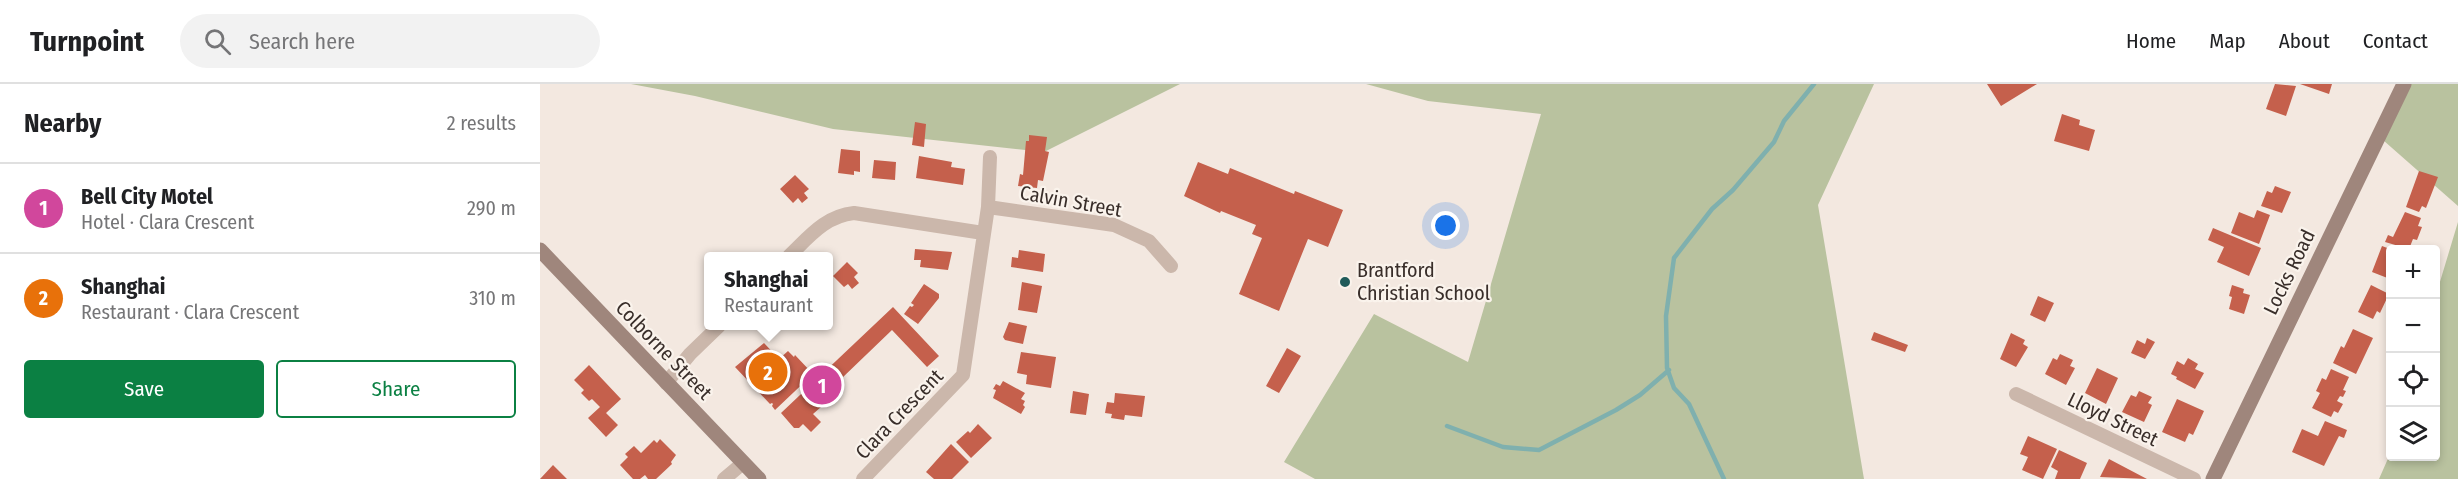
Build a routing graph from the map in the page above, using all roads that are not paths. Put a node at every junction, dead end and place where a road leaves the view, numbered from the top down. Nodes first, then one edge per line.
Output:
1 (2404, 84) edge
2 (990, 157) dead end
3 (988, 207) junction
4 (983, 233) junction
5 (540, 250) edge
6 (793, 252) edge
7 (1171, 266) dead end
8 (715, 330) edge
9 (666, 383) junction
10 (2016, 394) dead end
11 (743, 463) junction
12 (724, 479) edge
13 (759, 479) edge
14 (863, 479) edge
15 (2194, 479) edge
16 (2213, 479) edge

1 - 16 street, Locks Road
2 - 3 street, Clara Crescent
3 - 4 street, Clara Crescent
3 - 7 street, Calvin Street
4 - 6 street
4 - 14 street, Clara Crescent
5 - 9 street, Colborne Street
8 - 9 street
9 - 11 street, Colborne Street
10 - 15 street, Lloyd Street
11 - 12 street
11 - 13 street, Colborne Street

